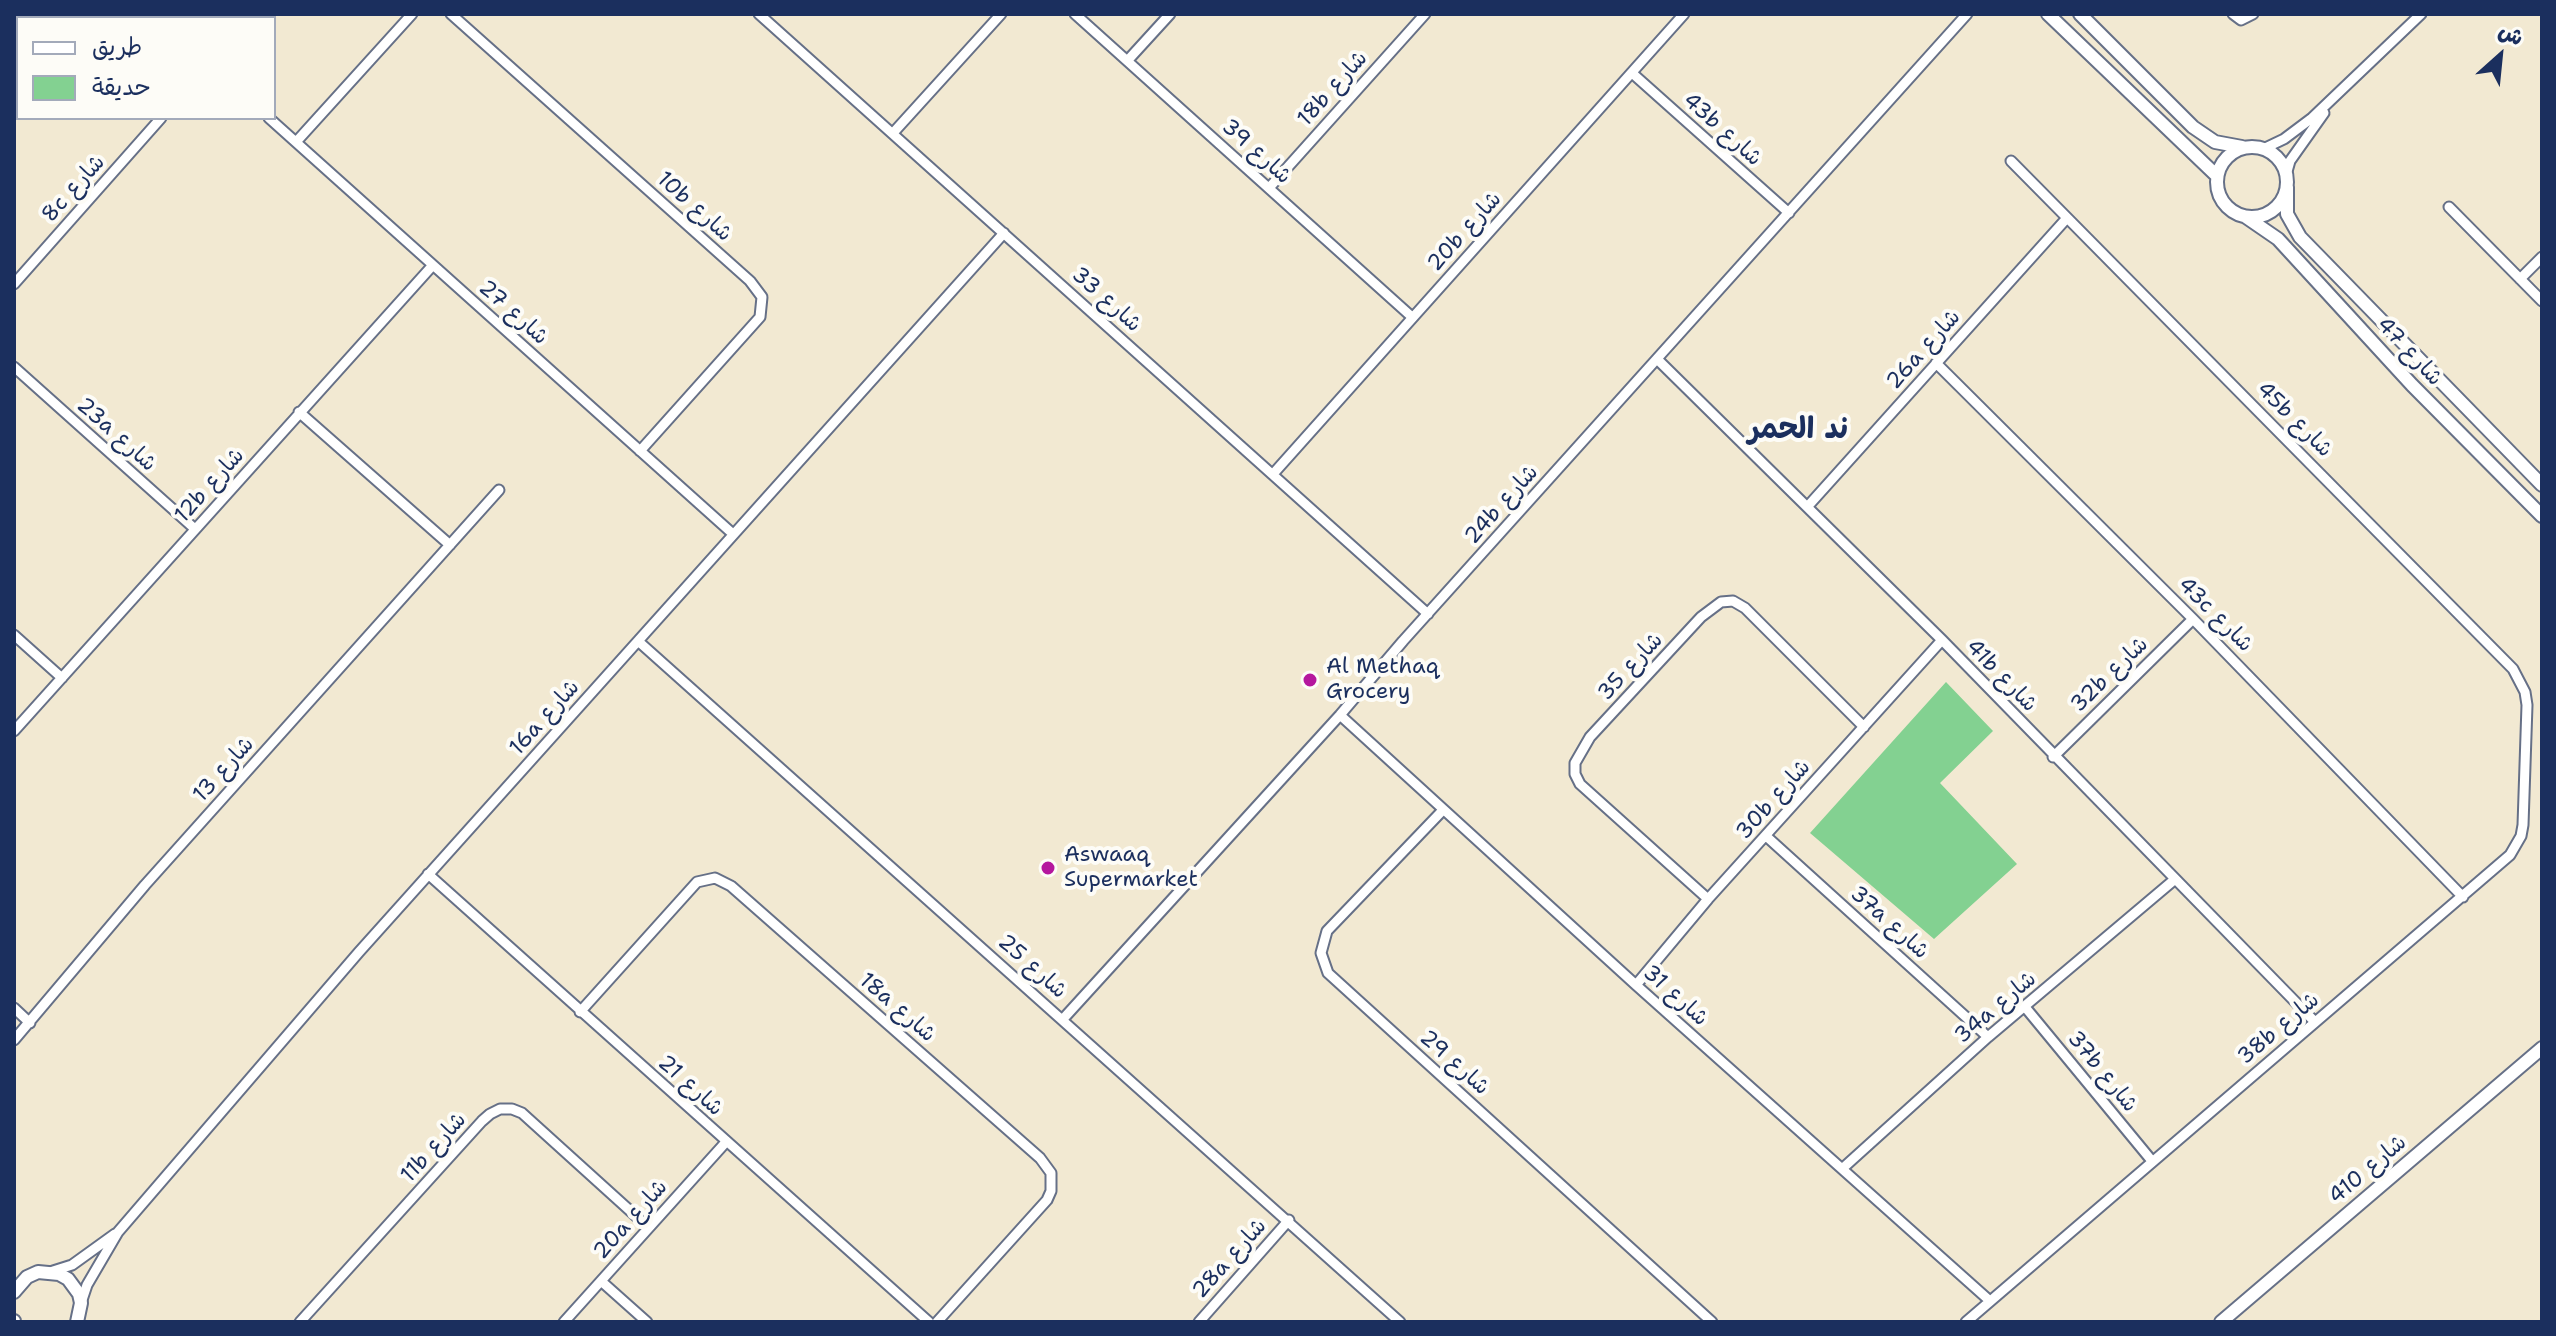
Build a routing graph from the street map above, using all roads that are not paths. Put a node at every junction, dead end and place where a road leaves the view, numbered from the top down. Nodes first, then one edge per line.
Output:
1 (412, 14) edge
2 (451, 14) edge
3 (759, 14) edge
4 (1001, 14) edge
5 (1075, 14) edge
6 (1170, 14) edge
7 (1425, 14) edge
8 (1684, 14) edge
9 (1967, 14) edge
10 (2048, 14) edge
11 (2080, 14) edge
12 (2233, 14) edge
13 (2253, 14) edge
14 (2421, 14) edge
15 (1128, 60) junction
16 (1632, 73) junction
17 (2339, 95) junction
18 (159, 120) edge
19 (271, 120) edge
20 (893, 133) junction
21 (296, 142) junction
22 (2245, 147) junction
23 (2263, 149) junction
24 (2011, 161) dead end
25 (2217, 176) junction
26 (2286, 181) junction
27 (1269, 188) junction
28 (2449, 207) dead end
29 (1789, 213) junction
30 (2246, 217) junction
31 (2067, 218) junction
32 (1004, 233) junction
33 (2542, 257) edge
34 (433, 265) junction
35 (2520, 279) junction
36 (14, 284) edge
37 (2542, 301) edge
38 (1412, 317) junction
39 (1657, 359) junction
40 (1936, 363) junction
41 (14, 367) edge
42 (299, 412) junction
43 (640, 451) junction
44 (1273, 474) junction
45 (2542, 485) edge
46 (499, 490) dead end
47 (1808, 506) junction
48 (2542, 516) edge
49 (195, 529) junction
50 (733, 534) junction
51 (450, 545) junction
52 (1428, 614) junction
53 (2193, 619) junction
54 (14, 635) edge
55 (1942, 640) junction
56 (638, 641) junction
57 (62, 678) junction
58 (1340, 715) junction
59 (2527, 718) joint
60 (1864, 727) junction
61 (14, 731) edge
62 (2053, 757) junction
63 (1443, 810) junction
64 (1766, 836) junction
65 (428, 874) junction
66 (2174, 880) junction
67 (2463, 897) junction
68 (1708, 899) junction
69 (1636, 985) junction
70 (2025, 1007) junction
71 (14, 1008) edge
72 (580, 1012) junction
73 (1063, 1019) junction
74 (2315, 1022) junction
75 (30, 1023) junction
76 (1988, 1037) junction
77 (14, 1040) edge
78 (2542, 1048) edge
79 (726, 1142) junction
80 (2152, 1161) junction
81 (1843, 1168) junction
82 (1289, 1220) junction
83 (648, 1227) junction
84 (118, 1232) junction
85 (14, 1269) edge
86 (44, 1272) junction
87 (601, 1281) junction
88 (14, 1292) edge
89 (1990, 1301) junction
90 (80, 1316) edge
91 (300, 1322) edge
92 (564, 1322) edge
93 (647, 1322) edge
94 (929, 1322) edge
95 (937, 1322) edge
96 (1199, 1322) edge
97 (1400, 1322) edge
98 (1712, 1322) edge
99 (1966, 1322) edge
100 (2221, 1322) edge

1 - 21 street
2 - 43 street, 10b شارع
3 - 20 street, شارع 33
4 - 20 street
5 - 15 street, شارع 39
6 - 15 street
7 - 27 street, 18b شارع
8 - 16 street, 20b شارع
9 - 29 street, 24b شارع
10 - 25 street
11 - 22 street
12 - 13 street
14 - 17 street
15 - 27 street, شارع 39
16 - 29 street, 43b شارع
16 - 38 street, 20b شارع
17 - 23 street
17 - 26 street
18 - 36 street, 8c شارع
19 - 21 street, شارع 27
20 - 32 street, شارع 33
21 - 34 street, شارع 27
22 - 23 street
22 - 25 street
23 - 26 street
24 - 31 street, 45b شارع
25 - 30 street
26 - 30 street
26 - 45 street, شارع 47
27 - 38 street, شارع 39
28 - 35 street
29 - 39 street, 24b شارع
30 - 48 street, شارع 47
31 - 40 street, 26a شارع
31 - 59 street, 45b شارع
32 - 44 street, شارع 33
32 - 50 street, 16a شارع
33 - 35 street
34 - 42 street, 12b شارع
34 - 43 street, شارع 27
35 - 37 street
38 - 44 street, 20b شارع
39 - 47 street, 41b شارع
39 - 52 street, 24b شارع
40 - 47 street, 26a شارع
40 - 53 street, 43c شارع
41 - 49 street, 23a شارع
42 - 49 street, 12b شارع
42 - 51 street
43 - 50 street, شارع 27
44 - 52 street, شارع 33
46 - 51 street, شارع 13
47 - 55 street, 41b شارع
49 - 57 street, 12b شارع
50 - 56 street, 16a شارع
51 - 75 street, شارع 13
52 - 58 street, 24b شارع
53 - 62 street, 32b شارع
53 - 67 street, 43c شارع
54 - 57 street
55 - 60 street, 30b شارع
55 - 62 street, 41b شارع
56 - 65 street, 16a شارع
56 - 73 street, شارع 25
57 - 61 street, 12b شارع
58 - 63 street, شارع 31
58 - 73 street, 24b شارع
59 - 67 street, 38b شارع
60 - 64 street, 30b شارع
60 - 68 street, شارع 35
62 - 66 street, 41b شارع
63 - 69 street, شارع 31
63 - 98 street, شارع 29
64 - 68 street, 30b شارع
64 - 76 street, 37a شارع
65 - 72 street, شارع 21
65 - 84 street, 16a شارع
66 - 70 street, 34a شارع
66 - 74 street, 41b شارع
67 - 74 street, 38b شارع
68 - 69 street, 30b شارع
69 - 81 street, شارع 31
70 - 76 street, 34a شارع
70 - 80 street, 37b شارع
71 - 75 street
72 - 79 street, شارع 21
72 - 95 street, 18a شارع
73 - 82 street, شارع 25
74 - 80 street, 38b شارع
75 - 77 street, شارع 13
76 - 81 street, 34a شارع
78 - 100 street, شارع 410
79 - 83 street, 20a شارع
79 - 94 street, شارع 21
80 - 89 street, 38b شارع
81 - 89 street, شارع 31
82 - 96 street, 28a شارع
82 - 97 street, شارع 25
83 - 87 street, 20a شارع
83 - 91 street, 11b شارع
84 - 86 street, 16a شارع
84 - 90 street, 16a شارع
85 - 86 street
86 - 88 street
86 - 90 street
87 - 92 street, 20a شارع
87 - 93 street
89 - 99 street, 38b شارع

